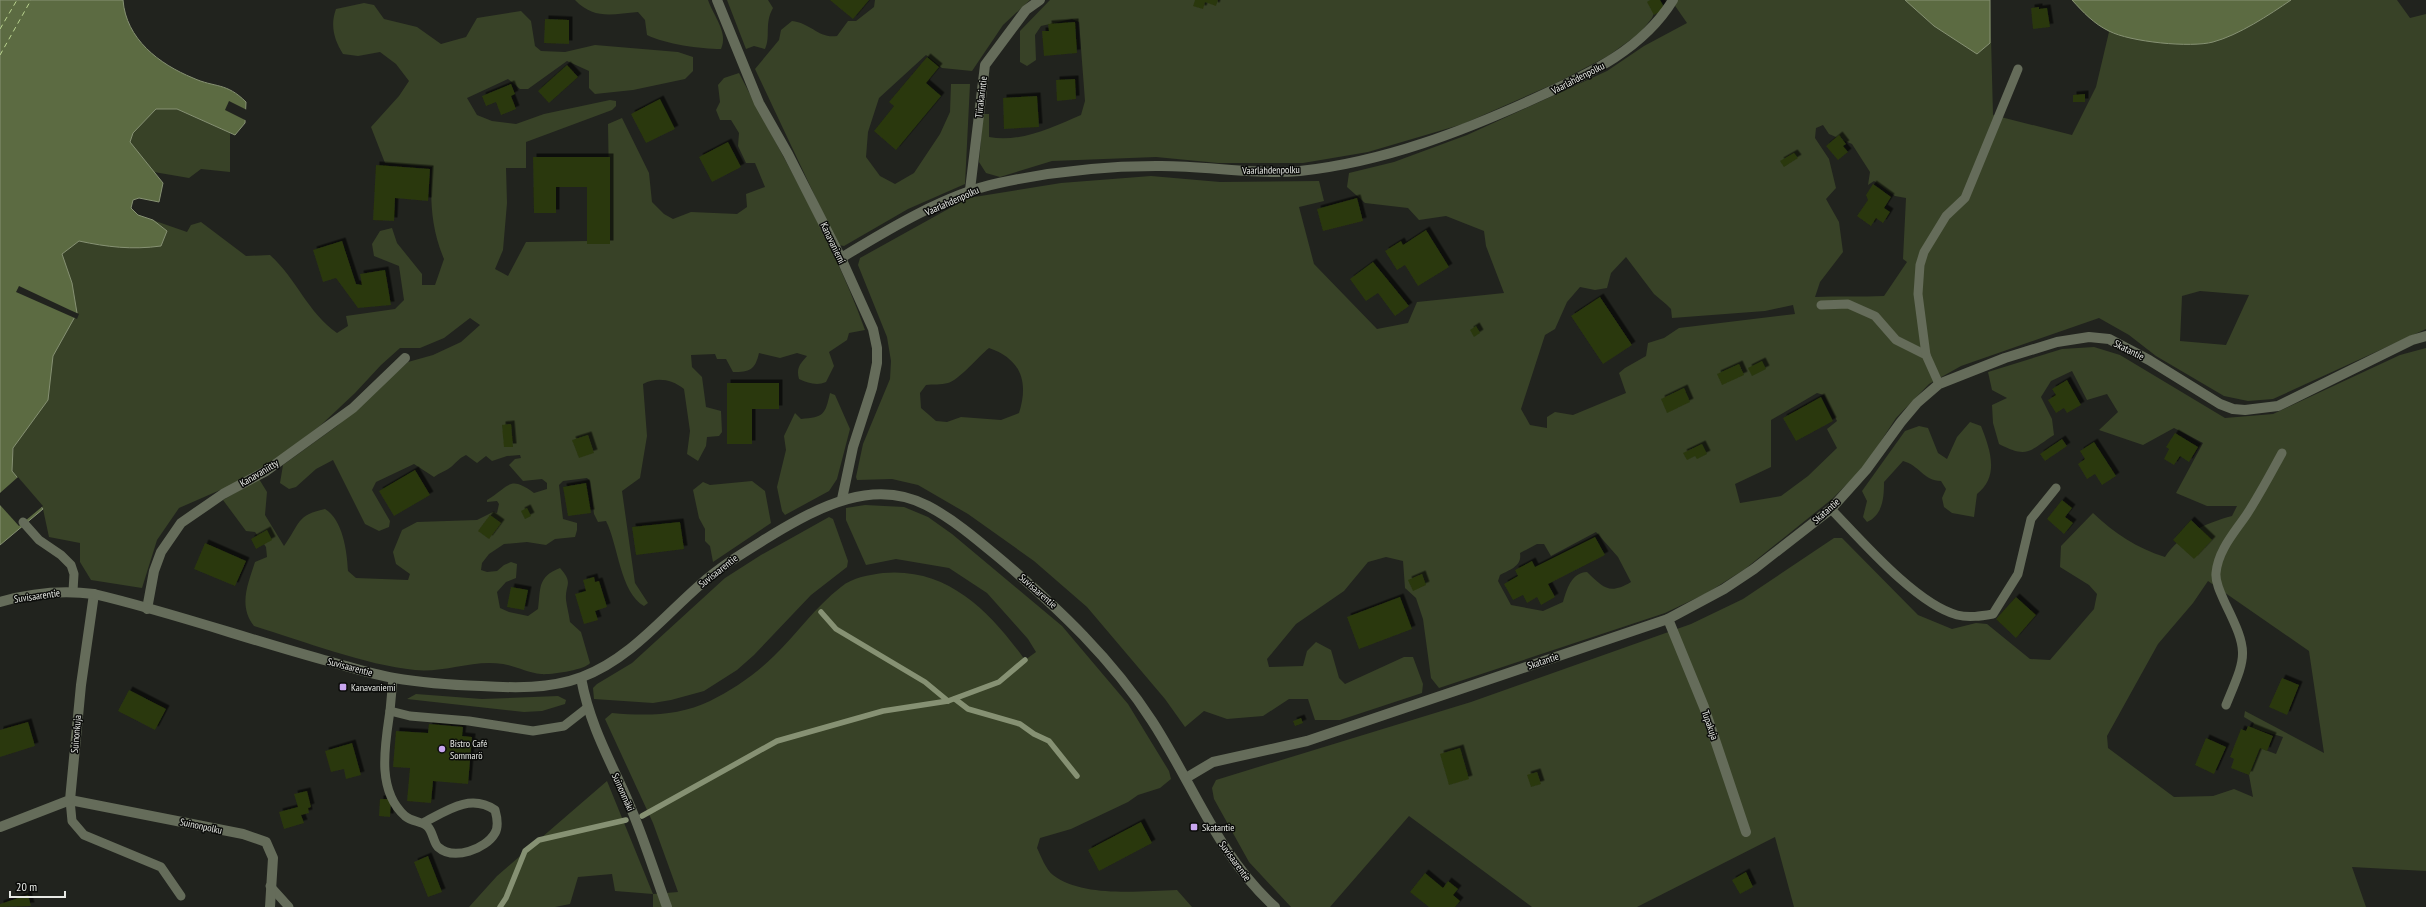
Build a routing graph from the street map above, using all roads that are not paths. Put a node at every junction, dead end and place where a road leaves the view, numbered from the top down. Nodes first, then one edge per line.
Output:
1 (717, 0) edge
2 (1040, 0) edge
3 (1673, 0) edge
4 (2018, 69) dead end
5 (970, 190) junction
6 (841, 258) junction
7 (1821, 305) dead end
8 (2426, 336) edge
9 (1926, 355) junction
10 (405, 358) dead end
11 (1939, 384) junction
12 (2282, 453) dead end
13 (2056, 488) dead end
14 (842, 499) junction
15 (1831, 509) junction
16 (23, 522) dead end
17 (73, 591) junction
18 (94, 594) junction
19 (0, 602) edge
20 (147, 609) junction
21 (1668, 620) junction
22 (393, 678) junction
23 (581, 678) junction
24 (2226, 705) dead end
25 (587, 708) junction
26 (390, 711) junction
27 (1186, 778) junction
28 (70, 800) junction
29 (423, 824) junction
30 (0, 827) edge
31 (1746, 832) dead end
32 (270, 886) junction
33 (181, 896) dead end
34 (270, 907) edge
35 (288, 907) edge
36 (667, 907) edge
37 (1275, 907) edge

1 - 6 street, Kanavaniemi
2 - 5 street, Tiirakarintie
3 - 5 street, Vaarlahdenpolku
4 - 9 lane
5 - 6 street, Vaarlahdenpolku
6 - 14 street, Kanavaniemi
7 - 9 lane
8 - 11 street, Skatantie
9 - 11 lane
10 - 20 street, Kanavaniitty
11 - 15 street, Skatantie
12 - 24 lane
13 - 15 lane
14 - 23 street, Suvisaarentie
14 - 27 street, Suvisaarentie
15 - 21 street, Skatantie
16 - 17 lane
17 - 18 street, Suvisaarentie
17 - 19 street, Suvisaarentie
18 - 20 street, Suvisaarentie
18 - 28 street, Suinonkuja
20 - 22 street, Suvisaarentie
21 - 27 street, Skatantie
21 - 31 street, Tupakuja
22 - 23 street, Suvisaarentie
22 - 26 lane
23 - 25 street, Suinonmäki
25 - 26 lane
25 - 36 street, Suinonmäki
26 - 29 lane
27 - 37 street, Suvisaarentie
28 - 30 street
28 - 32 street, Suinonpolku
28 - 33 lane
29 - 29 lane
32 - 34 street, Suinonpolku
32 - 35 lane

